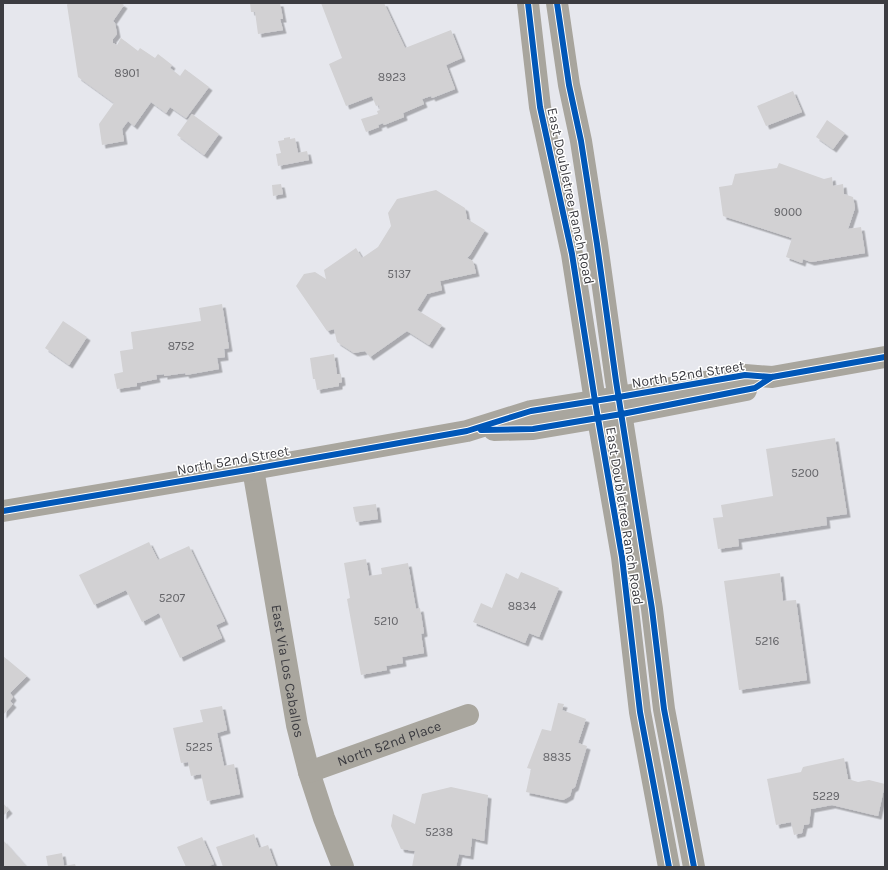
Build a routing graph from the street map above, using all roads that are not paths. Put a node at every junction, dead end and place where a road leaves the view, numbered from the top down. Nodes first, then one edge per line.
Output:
1 (528, 3) edge
2 (557, 3) edge
3 (583, 155) junction
4 (552, 160) junction
5 (885, 357) edge
6 (621, 405) junction
7 (596, 409) junction
8 (253, 469) junction
9 (3, 511) edge
10 (664, 709) junction
11 (640, 712) junction
12 (468, 715) dead end
13 (309, 772) junction
14 (343, 867) edge
15 (669, 867) edge
16 (694, 867) edge

1 - 4 main road, East Doubletree Ranch Road
2 - 3 main road, East Doubletree Ranch Road
3 - 4 main road
3 - 6 main road, East Doubletree Ranch Road
4 - 7 main road, East Doubletree Ranch Road
5 - 6 street, North 52nd Street
6 - 7 street, North 52nd Street
6 - 10 main road, East Doubletree Ranch Road
7 - 8 street, North 52nd Street
7 - 11 main road, East Doubletree Ranch Road
8 - 9 street, North 52nd Street
8 - 13 street, East Via Los Caballos
10 - 11 main road
10 - 16 main road, East Doubletree Ranch Road
11 - 15 main road, East Doubletree Ranch Road
12 - 13 street, North 52nd Place
13 - 14 street, East Via Los Caballos

